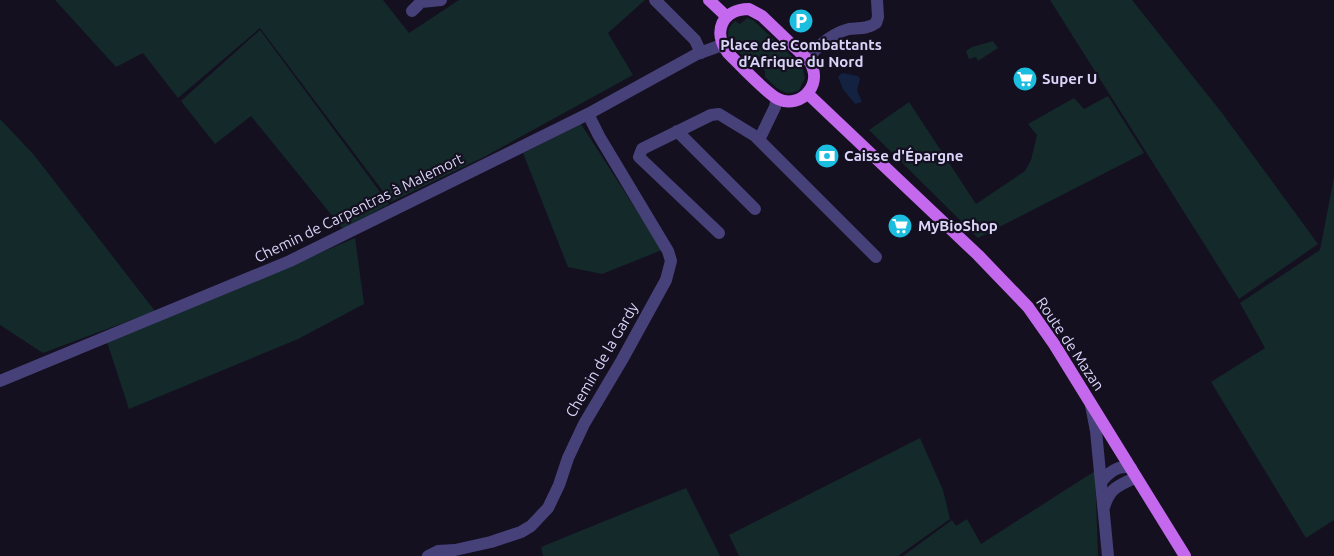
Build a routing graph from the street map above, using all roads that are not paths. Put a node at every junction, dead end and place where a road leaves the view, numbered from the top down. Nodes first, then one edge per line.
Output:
1 (441, 0) edge
2 (655, 0) edge
3 (709, 0) edge
4 (878, 0) edge
5 (412, 11) dead end
6 (727, 17) junction
7 (722, 45) junction
8 (701, 53) junction
9 (806, 58) junction
10 (808, 94) junction
11 (777, 98) junction
12 (588, 114) junction
13 (678, 131) junction
14 (759, 140) junction
15 (755, 209) dead end
16 (719, 234) dead end
17 (876, 257) dead end
18 (0, 381) edge
19 (1090, 403) junction
20 (1134, 472) junction
21 (1101, 482) junction
22 (1104, 507) junction
23 (428, 556) edge
24 (1108, 556) edge
25 (1185, 556) edge

1 - 5 street
2 - 8 street
3 - 6 main road
4 - 9 street
6 - 7 main road
6 - 9 main road
7 - 8 street, Chemin de Carpentras à Malemort
7 - 11 main road
8 - 12 street, Chemin de Carpentras à Malemort
9 - 10 main road
10 - 11 main road
10 - 19 main road, Route de Mazan
11 - 14 street
12 - 18 street, Chemin de Carpentras à Malemort
12 - 23 street, Chemin de la Gardy
13 - 14 street
13 - 15 street
13 - 16 street
14 - 17 street
19 - 20 main road, Route de Mazan
19 - 21 street
20 - 21 street
20 - 22 street
20 - 25 main road, Route de Mazan
21 - 22 street
22 - 24 street

